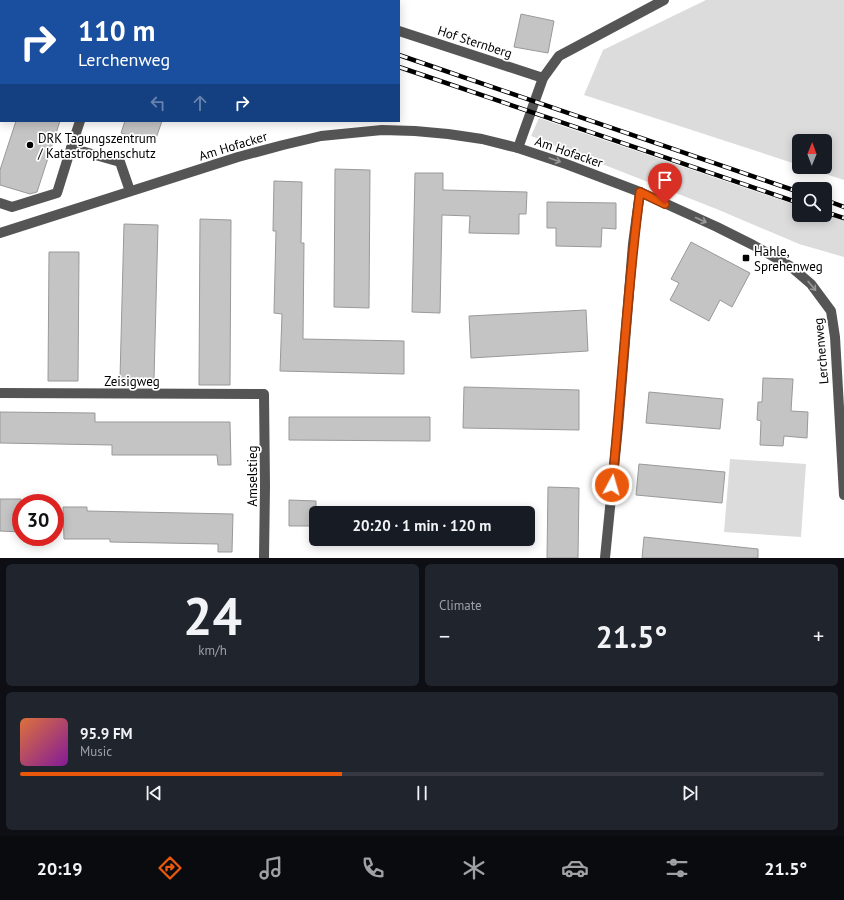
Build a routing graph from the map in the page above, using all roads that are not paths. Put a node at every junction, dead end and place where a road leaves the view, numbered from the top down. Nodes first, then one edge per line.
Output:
1 (664, 0) edge
2 (400, 31) edge
3 (543, 78) junction
4 (80, 122) edge
5 (71, 148) junction
6 (518, 148) junction
7 (130, 191) junction
8 (640, 192) junction
9 (0, 203) edge
10 (0, 233) edge
11 (0, 393) edge
12 (264, 394) joint
13 (843, 473) edge
14 (844, 496) edge
15 (264, 558) edge
16 (605, 558) edge

1 - 3 street
2 - 3 street, Hof Sternberg
3 - 6 street
4 - 5 street
5 - 7 street
5 - 9 street
6 - 7 street, Am Hofacker
6 -> 8 street, Am Hofacker
7 - 10 street, Am Hofacker
8 -> 13 street, Lerchenweg
8 - 16 street
11 - 12 street, Zeisigweg
12 - 15 street, Amselstieg
13 - 14 street, Lerchenweg

